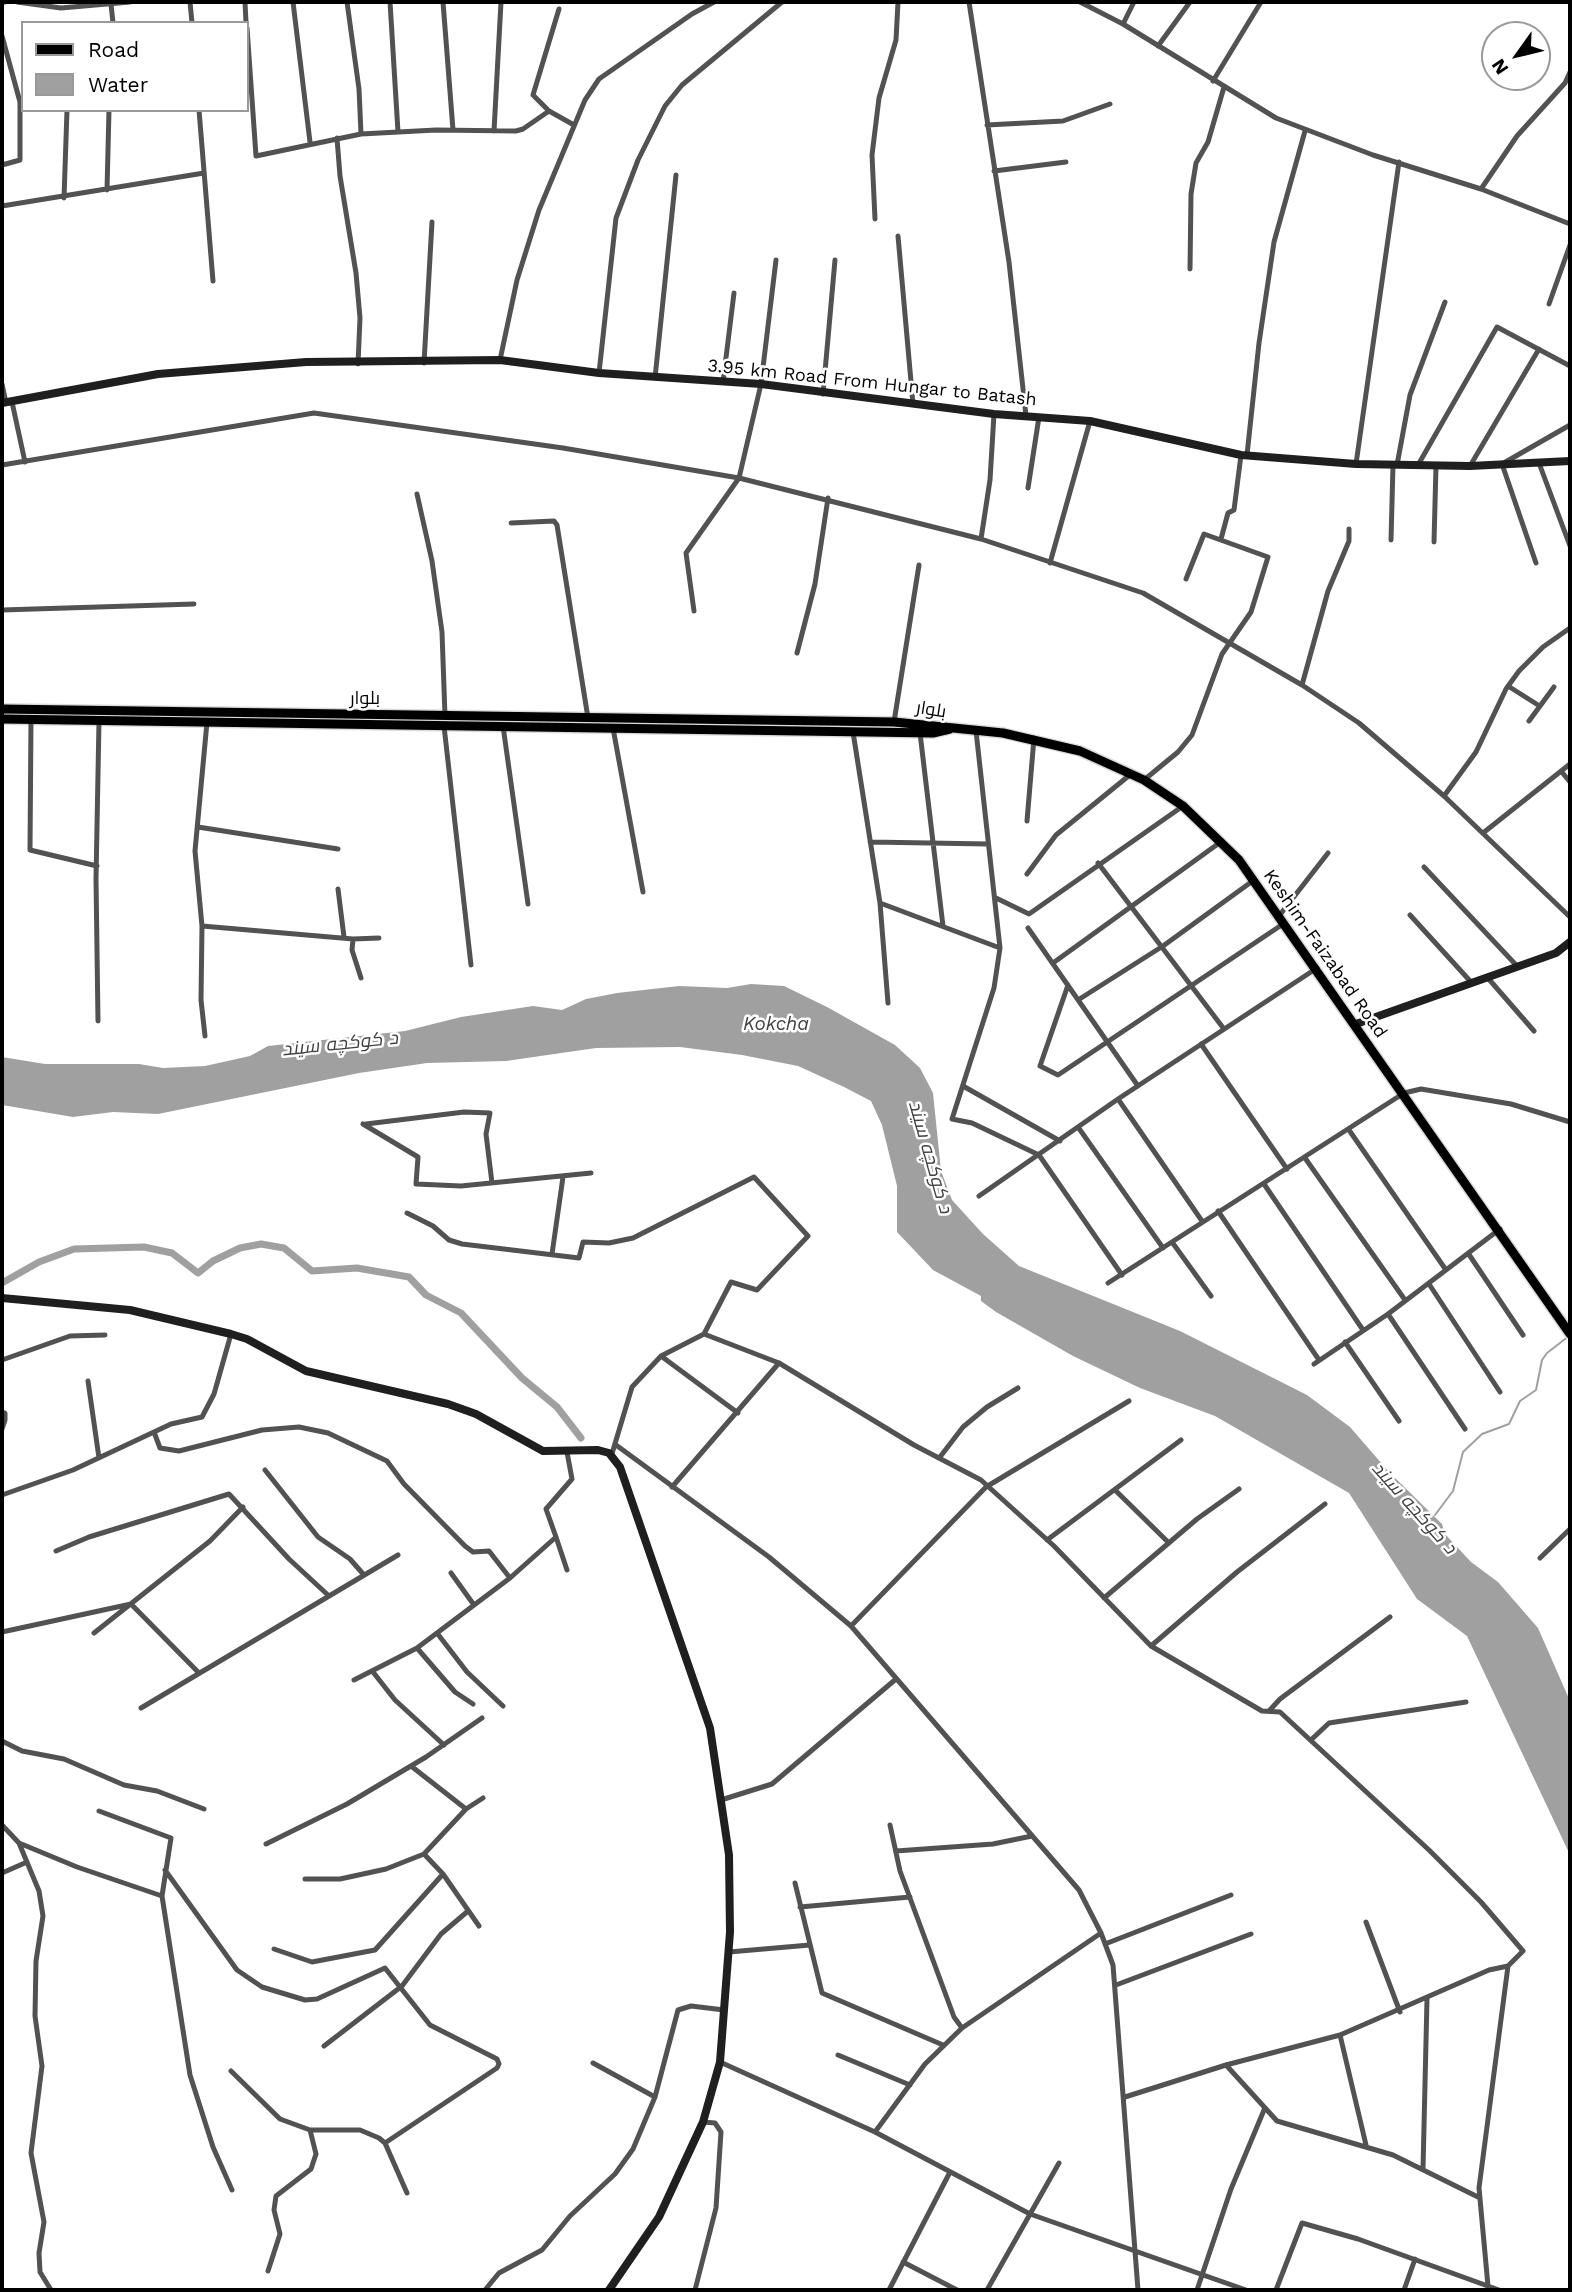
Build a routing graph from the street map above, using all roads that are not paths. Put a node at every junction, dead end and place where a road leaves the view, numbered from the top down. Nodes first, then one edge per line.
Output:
1 (17, 2) edge
2 (130, 2) edge
3 (190, 2) edge
4 (245, 2) edge
5 (293, 2) edge
6 (347, 2) edge
7 (390, 2) edge
8 (443, 2) edge
9 (501, 2) edge
10 (714, 2) edge
11 (782, 2) edge
12 (898, 2) edge
13 (969, 2) edge
14 (1080, 2) edge
15 (1134, 2) edge
16 (1190, 2) edge
17 (1261, 2) edge
18 (111, 4) junction
19 (1087, 4) edge
20 (559, 9) dead end
21 (113, 21) edge
22 (192, 21) edge
23 (247, 21) edge
24 (1123, 24) junction
25 (2, 36) edge
26 (248, 44) edge
27 (1158, 46) junction
28 (1570, 72) edge
29 (1213, 81) junction
30 (1224, 88) junction
31 (1110, 104) dead end
32 (550, 111) junction
33 (67, 112) edge
34 (109, 112) edge
35 (199, 112) edge
36 (574, 125) junction
37 (988, 125) junction
38 (453, 130) junction
39 (494, 131) junction
40 (1305, 131) junction
41 (398, 132) junction
42 (361, 134) junction
43 (337, 138) junction
44 (310, 142) junction
45 (1066, 162) dead end
46 (1399, 162) junction
47 (2, 165) edge
48 (994, 171) junction
49 (204, 173) junction
50 (676, 175) dead end
51 (107, 190) junction
52 (1481, 190) junction
53 (64, 198) junction
54 (2, 206) edge
55 (875, 219) dead end
56 (432, 222) dead end
57 (1570, 224) edge
58 (898, 236) dead end
59 (1570, 245) edge
60 (776, 260) dead end
61 (835, 260) dead end
62 (1190, 268) dead end
63 (213, 281) dead end
64 (734, 293) dead end
65 (1445, 302) dead end
66 (1549, 304) dead end
67 (1539, 349) junction
68 (500, 360) junction
69 (424, 363) junction
70 (358, 364) junction
71 (1570, 366) edge
72 (599, 373) junction
73 (655, 378) junction
74 (723, 382) junction
75 (2, 384) edge
76 (761, 384) junction
77 (822, 394) junction
78 (6, 403) edge
79 (913, 404) junction
80 (994, 414) junction
81 (1026, 416) junction
82 (1040, 417) junction
83 (1090, 421) junction
84 (1570, 425) edge
85 (1244, 455) junction
86 (1570, 461) edge
87 (25, 462) junction
88 (1539, 463) junction
89 (1356, 464) junction
90 (1502, 464) junction
91 (2, 465) edge
92 (1395, 465) junction
93 (1418, 466) junction
94 (1436, 466) junction
95 (1470, 467) junction
96 (739, 478) junction
97 (1028, 488) dead end
98 (417, 494) dead end
99 (828, 498) junction
100 (511, 523) dead end
101 (1349, 529) dead end
102 (981, 539) junction
103 (1221, 539) junction
104 (1391, 540) dead end
105 (1434, 542) dead end
106 (1570, 546) edge
107 (1050, 563) junction
108 (1536, 563) dead end
109 (919, 565) dead end
110 (1186, 579) dead end
111 (194, 604) dead end
112 (2, 610) edge
113 (694, 611) dead end
114 (1570, 628) edge
115 (1230, 642) junction
116 (797, 653) dead end
117 (1302, 685) junction
118 (1508, 686) junction
119 (1554, 687) dead end
120 (1538, 705) junction
121 (2, 709) edge
122 (588, 718) junction
123 (2, 719) edge
124 (31, 719) junction
125 (278, 719) junction
126 (444, 720) junction
127 (99, 721) junction
128 (831, 721) junction
129 (1529, 721) dead end
130 (207, 722) junction
131 (894, 722) junction
132 (503, 726) junction
133 (613, 728) junction
134 (952, 729) junction
135 (976, 731) junction
136 (831, 732) junction
137 (853, 732) junction
138 (920, 733) junction
139 (1034, 738) junction
140 (1570, 764) edge
141 (1561, 771) junction
142 (1131, 774) junction
143 (1144, 780) junction
144 (1570, 782) edge
145 (1444, 796) junction
146 (1183, 806) junction
147 (1027, 821) dead end
148 (198, 827) junction
149 (1483, 833) junction
150 (1222, 841) junction
151 (870, 842) junction
152 (934, 844) junction
153 (988, 844) junction
154 (338, 849) dead end
155 (1328, 853) dead end
156 (1098, 863) junction
157 (97, 866) junction
158 (1424, 867) dead end
159 (1027, 874) dead end
160 (1254, 880) junction
161 (338, 889) dead end
162 (643, 892) dead end
163 (996, 898) junction
164 (880, 903) junction
165 (528, 904) dead end
166 (1132, 905) junction
167 (1410, 915) dead end
168 (1570, 917) edge
169 (1282, 919) junction
170 (202, 926) junction
171 (943, 926) junction
172 (1028, 928) dead end
173 (344, 937) junction
174 (379, 938) dead end
175 (353, 939) junction
176 (1570, 942) edge
177 (1163, 946) junction
178 (1000, 948) junction
179 (1053, 963) junction
180 (471, 964) dead end
181 (1517, 967) junction
182 (1317, 968) junction
183 (1487, 977) junction
184 (360, 978) dead end
185 (1471, 982) junction
186 (1068, 985) junction
187 (1193, 986) junction
188 (1078, 1000) junction
189 (888, 1003) dead end
190 (97, 1021) dead end
191 (1356, 1024) junction
192 (1224, 1029) junction
193 (1534, 1031) dead end
194 (205, 1036) dead end
195 (1107, 1041) junction
196 (1201, 1044) junction
197 (963, 1086) junction
198 (1138, 1086) junction
199 (1404, 1093) junction
200 (1118, 1100) junction
201 (1570, 1122) edge
202 (1078, 1128) junction
203 (1349, 1130) junction
204 (1060, 1141) junction
205 (1039, 1154) junction
206 (1305, 1158) junction
207 (1287, 1169) junction
208 (591, 1173) dead end
209 (563, 1177) junction
210 (492, 1183) junction
211 (1264, 1184) junction
212 (979, 1196) dead end
213 (1218, 1211) junction
214 (407, 1213) dead end
215 (1202, 1221) junction
216 (1500, 1229) junction
217 (1172, 1242) junction
218 (1163, 1248) junction
219 (1468, 1253) junction
220 (552, 1254) junction
221 (1446, 1270) junction
222 (1122, 1275) junction
223 (1108, 1283) dead end
224 (1429, 1284) junction
225 (1211, 1296) dead end
226 (2, 1298) edge
227 (1405, 1300) junction
228 (1388, 1314) junction
229 (1363, 1330) junction
230 (231, 1334) junction
231 (704, 1334) junction
232 (1570, 1334) edge
233 (105, 1335) dead end
234 (1523, 1335) dead end
235 (1345, 1342) junction
236 (662, 1356) junction
237 (2, 1360) edge
238 (779, 1363) junction
239 (88, 1381) dead end
240 (1018, 1388) dead end
241 (1500, 1392) dead end
242 (1129, 1401) dead end
243 (2, 1412) edge
244 (738, 1413) junction
245 (1399, 1421) dead end
246 (2, 1429) edge
247 (1465, 1429) dead end
248 (154, 1432) junction
249 (1181, 1440) dead end
250 (616, 1445) junction
251 (567, 1452) junction
252 (611, 1457) junction
253 (940, 1457) junction
254 (99, 1458) junction
255 (265, 1470) dead end
256 (672, 1487) junction
257 (986, 1487) junction
258 (1239, 1489) dead end
259 (1115, 1490) junction
260 (2, 1495) edge
261 (1325, 1504) dead end
262 (243, 1507) junction
263 (1570, 1529) edge
264 (556, 1537) junction
265 (1047, 1540) junction
266 (1169, 1543) junction
267 (56, 1551) dead end
268 (398, 1555) dead end
269 (1540, 1558) dead end
270 (567, 1570) dead end
271 (451, 1573) dead end
272 (364, 1575) junction
273 (510, 1578) junction
274 (329, 1595) junction
275 (1104, 1598) junction
276 (131, 1604) junction
277 (474, 1605) junction
278 (1390, 1616) dead end
279 (851, 1626) junction
280 (2, 1632) edge
281 (94, 1633) dead end
282 (436, 1633) junction
283 (1151, 1646) junction
284 (417, 1648) junction
285 (373, 1672) junction
286 (198, 1673) junction
287 (896, 1679) junction
288 (354, 1681) dead end
289 (1466, 1702) dead end
290 (473, 1704) dead end
291 (503, 1706) dead end
292 (141, 1708) dead end
293 (1269, 1711) junction
294 (482, 1717) dead end
295 (1312, 1739) junction
296 (2, 1741) edge
297 (444, 1745) junction
298 (411, 1766) junction
299 (483, 1798) dead end
300 (721, 1800) junction
301 (204, 1809) dead end
302 (466, 1809) junction
303 (99, 1811) dead end
304 (2, 1825) edge
305 (890, 1825) dead end
306 (1032, 1836) junction
307 (19, 1843) junction
308 (266, 1844) dead end
309 (896, 1850) junction
310 (424, 1854) junction
311 (27, 1862) junction
312 (165, 1870) junction
313 (2, 1873) edge
314 (443, 1874) junction
315 (305, 1879) dead end
316 (794, 1884) dead end
317 (1231, 1895) dead end
318 (162, 1896) junction
319 (910, 1897) junction
320 (800, 1906) junction
321 (468, 1910) junction
322 (1366, 1922) dead end
323 (479, 1926) dead end
324 (1101, 1933) junction
325 (1251, 1934) dead end
326 (1105, 1944) junction
327 (810, 1945) junction
328 (274, 1949) dead end
329 (729, 1952) junction
330 (1508, 1966) junction
331 (1116, 1984) junction
332 (402, 1986) junction
333 (1427, 1999) junction
334 (724, 2010) junction
335 (1400, 2012) junction
336 (962, 2028) junction
337 (1340, 2035) junction
338 (943, 2045) junction
339 (324, 2046) dead end
340 (838, 2055) dead end
341 (720, 2062) junction
342 (593, 2063) dead end
343 (1226, 2065) junction
344 (230, 2071) dead end
345 (910, 2085) junction
346 (655, 2097) junction
347 (1125, 2097) junction
348 (1264, 2110) junction
349 (703, 2122) junction
350 (310, 2130) junction
351 (875, 2132) junction
352 (385, 2143) junction
353 (1366, 2145) junction
354 (1059, 2163) dead end
355 (1423, 2169) junction
356 (950, 2172) junction
357 (232, 2190) dead end
358 (407, 2193) dead end
359 (1480, 2198) junction
360 (1030, 2214) junction
361 (1135, 2251) junction
362 (1415, 2259) junction
363 (903, 2262) junction
364 (268, 2271) dead end
365 (1202, 2274) junction
366 (1488, 2286) junction
367 (51, 2290) edge
368 (485, 2290) edge
369 (609, 2290) edge
370 (695, 2290) edge
371 (889, 2290) edge
372 (957, 2290) edge
373 (987, 2290) edge
374 (1138, 2290) edge
375 (1197, 2290) edge
376 (1246, 2290) edge
377 (1276, 2290) edge
378 (1404, 2290) edge
379 (1499, 2290) edge

1 - 18 street
2 - 18 street
3 - 22 street
4 - 23 street
5 - 44 street
6 - 42 street
7 - 41 street
8 - 38 street
9 - 39 street
10 - 36 street
11 - 72 street
12 - 55 street
13 - 37 street
14 - 19 street
15 - 24 street
16 - 27 street
17 - 29 street
18 - 21 street
19 - 24 street
20 - 32 street
24 - 27 street
25 - 47 street
26 - 44 street
27 - 29 street
28 - 52 street
29 - 30 street
30 - 40 street
30 - 62 street
31 - 37 street
32 - 36 street
32 - 39 street
33 - 53 street
34 - 51 street
35 - 49 street
36 - 68 street
37 - 48 street
38 - 39 street
38 - 41 street
40 - 46 street
40 - 85 street
41 - 42 street
42 - 43 street
43 - 44 street
43 - 70 street
45 - 48 street
46 - 52 street
46 - 89 street
48 - 81 street
49 - 51 street
49 - 63 street
50 - 73 street
51 - 53 street
52 - 57 street
53 - 54 street
56 - 69 street
58 - 79 street
59 - 66 street
60 - 76 street
61 - 77 street
64 - 74 street
65 - 92 street
67 - 71 street
67 - 93 street
67 - 95 street
68 - 69 street, 3.95 km Road From Hungar to Batash
68 - 72 street, 3.95 km Road From Hungar to Batash
69 - 70 street, 3.95 km Road From Hungar to Batash
70 - 78 street, 3.95 km Road From Hungar to Batash
72 - 73 street, 3.95 km Road From Hungar to Batash
73 - 74 street, 3.95 km Road From Hungar to Batash
74 - 76 street, 3.95 km Road From Hungar to Batash
75 - 78 street
76 - 77 street, 3.95 km Road From Hungar to Batash
76 - 96 street
77 - 79 street, 3.95 km Road From Hungar to Batash
78 - 87 street
79 - 80 street, 3.95 km Road From Hungar to Batash
80 - 81 street, 3.95 km Road From Hungar to Batash
80 - 102 street
81 - 82 street, 3.95 km Road From Hungar to Batash
82 - 83 street, 3.95 km Road From Hungar to Batash
82 - 97 street
83 - 85 street, 3.95 km Road From Hungar to Batash
83 - 107 street
84 - 90 street
85 - 89 street, 3.95 km Road From Hungar to Batash
85 - 103 street
86 - 88 street, 3.95 km Road From Hungar to Batash
87 - 91 street
87 - 96 street
88 - 90 street, 3.95 km Road From Hungar to Batash
88 - 106 street
89 - 92 street, 3.95 km Road From Hungar to Batash
90 - 95 street, 3.95 km Road From Hungar to Batash
90 - 108 street
92 - 93 street, 3.95 km Road From Hungar to Batash
92 - 104 street
93 - 94 street, 3.95 km Road From Hungar to Batash
94 - 95 street, 3.95 km Road From Hungar to Batash
94 - 105 street
96 - 99 street
96 - 113 street
98 - 126 street
99 - 102 street
99 - 116 street
100 - 122 street
101 - 117 street
102 - 107 street
103 - 110 street
103 - 115 street
107 - 115 street
109 - 131 street
111 - 112 street
114 - 118 street
115 - 117 street
115 - 143 street
117 - 145 street
118 - 120 street
118 - 145 street
119 - 120 street
120 - 129 street
121 - 125 main road, بلوار
122 - 126 main road, بلوار
122 - 128 main road, بلوار
123 - 124 main road, بلوار
124 - 127 main road, بلوار
124 - 157 street
125 - 126 main road, بلوار
125 - 130 main road, بلوار
126 - 132 main road, بلوار
126 - 180 street
127 - 130 main road, بلوار
127 - 157 street
128 - 131 main road, بلوار
128 - 136 main road
130 - 148 street
131 - 134 main road, بلوار
132 - 133 main road, بلوار
132 - 165 street
133 - 136 main road, بلوار
133 - 162 street
134 - 135 main road, Keshim-Faizabad Road
134 - 138 main road, بلوار
135 - 139 main road, Keshim-Faizabad Road
135 - 153 street
136 - 137 main road, بلوار
137 - 138 main road, بلوار
137 - 151 street
138 - 152 street
139 - 142 main road, Keshim-Faizabad Road
139 - 147 street
140 - 141 street
141 - 144 street
141 - 149 street
142 - 143 main road, Keshim-Faizabad Road
142 - 159 street
143 - 146 main road, Keshim-Faizabad Road
145 - 149 street
146 - 150 main road, Keshim-Faizabad Road
146 - 156 street
148 - 154 street
148 - 170 street
149 - 168 street
150 - 160 main road, Keshim-Faizabad Road
150 - 166 street
151 - 152 street
151 - 164 street
152 - 153 street
152 - 171 street
153 - 163 street
155 - 169 street
156 - 163 street
156 - 166 street
157 - 190 street
158 - 181 street
160 - 169 main road, Keshim-Faizabad Road
160 - 177 street
161 - 173 street
163 - 178 street
164 - 171 street
164 - 189 street
166 - 177 street
166 - 179 street
167 - 185 street
169 - 182 main road, Keshim-Faizabad Road
169 - 187 street
170 - 173 street
170 - 194 street
171 - 178 street
172 - 179 street
173 - 175 street
174 - 175 street
175 - 184 street
176 - 181 street
177 - 187 street
177 - 188 street
178 - 197 street
179 - 186 street
181 - 183 street
182 - 191 main road, Keshim-Faizabad Road
182 - 192 street
183 - 185 street
183 - 193 street
185 - 191 street
186 - 188 street
186 - 195 street
187 - 192 street
187 - 195 street
188 - 195 street
191 - 199 main road, Keshim-Faizabad Road
192 - 196 street
195 - 198 street
196 - 198 street
196 - 207 street
197 - 204 street
197 - 205 street
198 - 200 street
199 - 201 street
199 - 203 street
199 - 216 main road, Keshim-Faizabad Road
200 - 202 street
200 - 215 street
202 - 204 street
202 - 218 street
203 - 206 street
203 - 221 street
204 - 205 street
205 - 212 street
205 - 222 street
206 - 207 street
206 - 227 street
207 - 211 street
208 - 209 street
209 - 210 street
209 - 220 street
210 - 210 street
211 - 213 street
211 - 229 street
213 - 215 street
213 - 235 street
214 - 220 street
215 - 217 street
216 - 219 street
216 - 232 main road, Keshim-Faizabad Road
217 - 218 street
217 - 225 street
218 - 222 street
219 - 221 street
219 - 234 street
220 - 231 street
221 - 224 street
222 - 223 street
224 - 227 street
224 - 241 street
226 - 230 street
227 - 228 street
228 - 229 street
228 - 247 street
229 - 235 street
230 - 248 street
230 - 251 street
231 - 236 street
231 - 238 street
233 - 237 street
235 - 245 street
236 - 244 street
236 - 250 street
238 - 244 street
238 - 253 street
239 - 254 street
240 - 253 street
242 - 257 street
243 - 246 street
244 - 256 street
248 - 254 street
248 - 273 street
249 - 259 street
250 - 252 street
250 - 256 street
251 - 252 street
251 - 264 street
252 - 300 street
253 - 257 street
254 - 260 street
255 - 272 street
256 - 279 street
257 - 265 street
257 - 279 street
258 - 266 street
259 - 265 street
259 - 266 street
261 - 283 street
262 - 267 street
262 - 274 street
262 - 276 street
263 - 269 street
264 - 270 street
264 - 273 street
265 - 275 street
266 - 275 street
268 - 272 street
271 - 277 street
272 - 274 street
273 - 277 street
274 - 286 street
275 - 283 street
276 - 280 street
276 - 281 street
276 - 286 street
277 - 282 street
278 - 293 street
279 - 287 street
282 - 284 street
282 - 291 street
283 - 293 street
284 - 285 street
284 - 290 street
285 - 288 street
285 - 297 street
286 - 292 street
287 - 300 street
287 - 306 street
289 - 295 street
293 - 295 street
294 - 297 street
295 - 330 street
296 - 301 street
297 - 298 street
298 - 302 street
298 - 308 street
299 - 302 street
300 - 329 street
302 - 310 street
303 - 312 street
304 - 307 street
305 - 309 street
306 - 309 street
306 - 324 street
307 - 311 street
307 - 318 street
309 - 319 street
310 - 314 street
310 - 315 street
311 - 313 street
311 - 367 street
312 - 318 street
312 - 332 street
314 - 321 street
314 - 328 street
316 - 320 street
317 - 326 street
318 - 357 street
319 - 320 street
319 - 336 street
320 - 327 street
321 - 323 street
321 - 332 street
322 - 335 street
324 - 326 street
324 - 336 street
325 - 331 street
326 - 331 street
327 - 329 street
327 - 338 street
329 - 334 street
330 - 333 street
330 - 359 street
331 - 347 street
332 - 339 street
332 - 352 street
333 - 335 street
333 - 355 street
334 - 341 street
334 - 346 street
335 - 337 street
336 - 338 street
337 - 343 street
337 - 353 street
338 - 345 street
340 - 345 street
341 - 349 street
341 - 351 street
342 - 346 street
343 - 347 street
343 - 348 street
344 - 350 street
345 - 351 street
346 - 368 street
347 - 361 street
348 - 353 street
348 - 365 street
349 - 369 street
349 - 370 street
350 - 352 street
350 - 364 street
351 - 356 street
352 - 358 street
353 - 355 street
354 - 360 street
355 - 359 street
356 - 360 street
356 - 363 street
359 - 366 street
360 - 361 street
360 - 373 street
361 - 365 street
361 - 374 street
362 - 366 street
362 - 377 street
362 - 378 street
363 - 371 street
363 - 372 street
365 - 375 street
365 - 376 street
366 - 379 street

